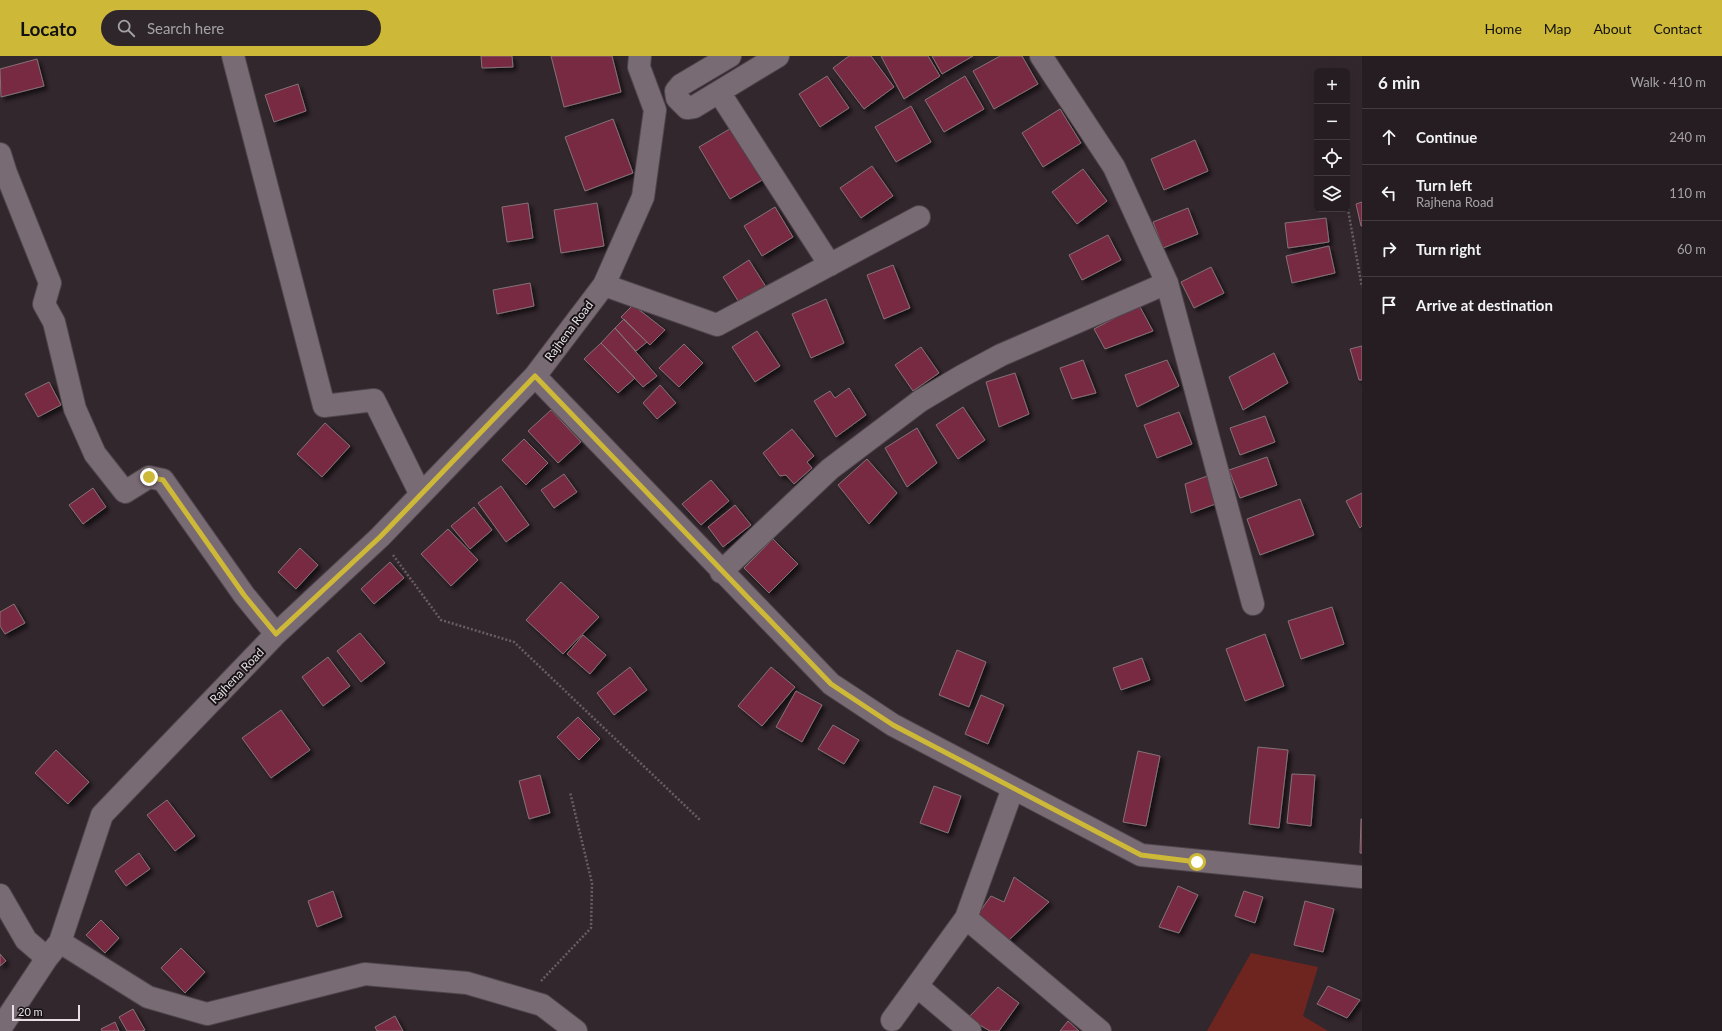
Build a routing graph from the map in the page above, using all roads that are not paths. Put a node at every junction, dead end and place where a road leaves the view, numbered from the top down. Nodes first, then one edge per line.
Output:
1 (233, 56) edge
2 (640, 56) edge
3 (730, 56) edge
4 (778, 56) edge
5 (1041, 56) edge
6 (719, 92) junction
7 (685, 97) junction
8 (655, 110) junction
9 (0, 154) edge
10 (919, 217) dead end
11 (830, 265) junction
12 (1167, 283) junction
13 (604, 285) junction
14 (535, 376) junction
15 (420, 493) junction
16 (721, 572) junction
17 (1254, 604) dead end
18 (276, 634) junction
19 (1012, 788) junction
20 (1362, 877) edge
21 (0, 895) edge
22 (966, 918) junction
23 (53, 950) junction
24 (917, 986) junction
25 (892, 1020) dead end
26 (0, 1029) edge
27 (576, 1031) edge
28 (970, 1031) edge
29 (1100, 1031) edge

1 - 15 street
2 - 8 street
3 - 7 street
4 - 6 street
5 - 12 street
6 - 7 street
6 - 11 street
7 - 8 street
8 - 13 street, Rajhena Road
9 - 18 street
10 - 11 street
11 - 13 street
12 - 16 street
12 - 17 street
13 - 14 street, Rajhena Road
14 - 15 street, Rajhena Road
14 - 16 street
15 - 18 street, Rajhena Road
16 - 19 street
18 - 23 street, Rajhena Road
19 - 20 street
19 - 22 street
21 - 23 street
22 - 24 street
22 - 29 street
23 - 26 street, Rajhena Road
23 - 27 street
24 - 25 street
24 - 28 street

